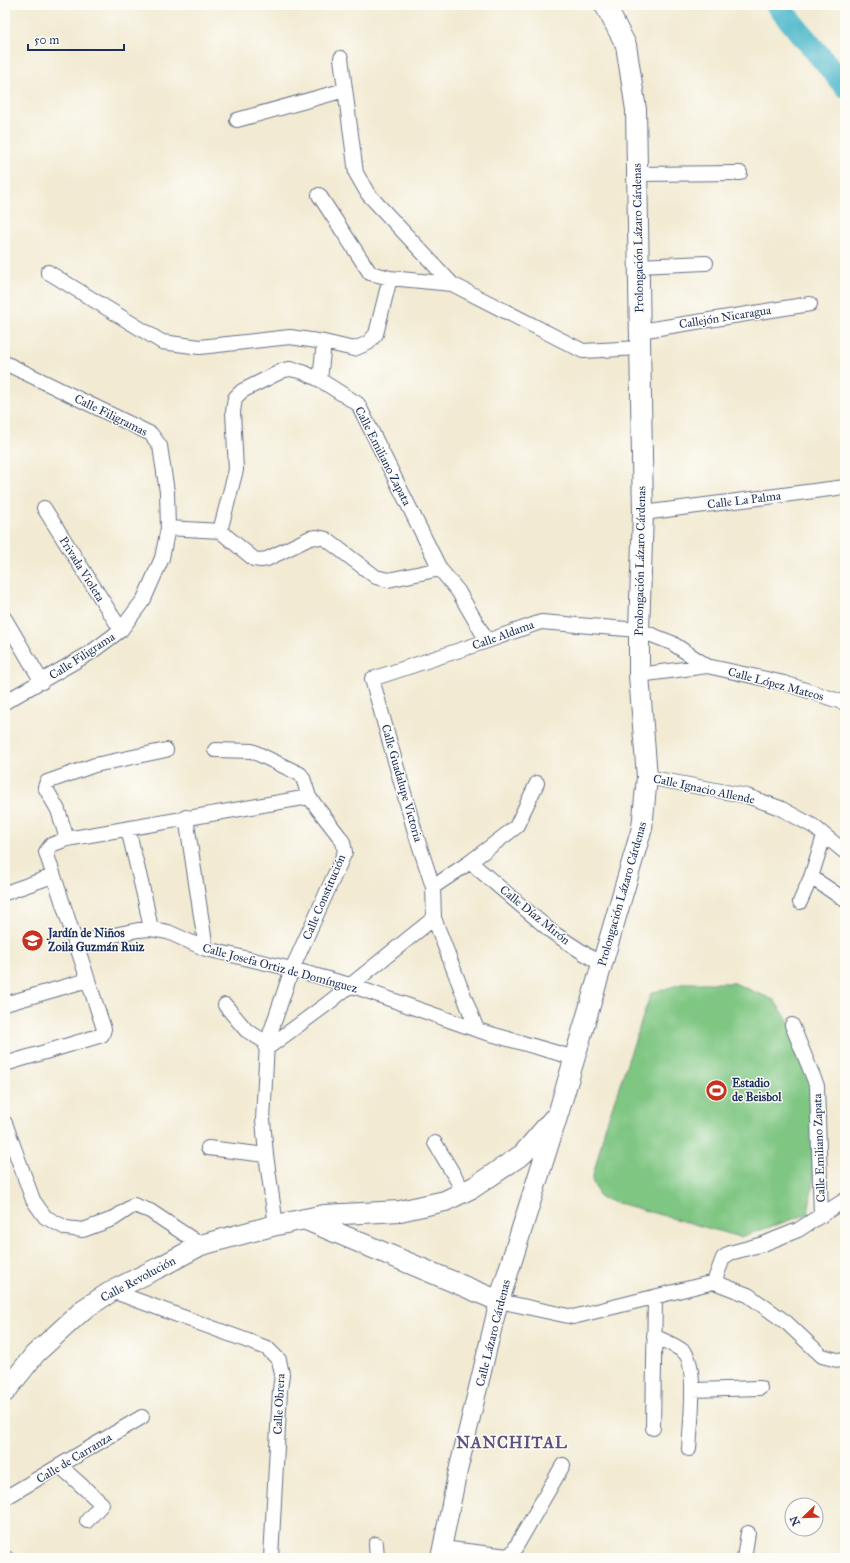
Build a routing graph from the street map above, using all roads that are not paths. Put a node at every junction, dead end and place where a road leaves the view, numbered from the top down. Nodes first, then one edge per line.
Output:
1 (605, 5) edge
2 (340, 58) dead end
3 (345, 90) junction
4 (237, 120) dead end
5 (740, 173) dead end
6 (637, 174) junction
7 (319, 195) dead end
8 (706, 263) dead end
9 (638, 266) junction
10 (48, 272) dead end
11 (390, 278) junction
12 (452, 284) junction
13 (810, 304) dead end
14 (640, 339) junction
15 (324, 342) junction
16 (5, 363) edge
17 (320, 380) junction
18 (845, 486) edge
19 (44, 508) dead end
20 (643, 513) junction
21 (168, 528) junction
22 (220, 532) junction
23 (440, 569) junction
24 (5, 619) edge
25 (121, 630) junction
26 (639, 630) junction
27 (487, 641) junction
28 (707, 666) junction
29 (639, 675) junction
30 (372, 679) joint
31 (42, 682) junction
32 (5, 702) edge
33 (845, 703) edge
34 (166, 750) dead end
35 (214, 750) dead end
36 (647, 777) junction
37 (536, 783) dead end
38 (309, 797) junction
39 (186, 817) junction
40 (128, 829) junction
41 (824, 836) junction
42 (67, 839) junction
43 (845, 852) edge
44 (470, 862) junction
45 (53, 876) junction
46 (811, 877) junction
47 (433, 887) junction
48 (5, 893) edge
49 (845, 900) edge
50 (800, 902) dead end
51 (434, 918) junction
52 (151, 929) junction
53 (75, 943) junction
54 (206, 949) junction
55 (602, 965) junction
56 (292, 969) junction
57 (88, 980) junction
58 (350, 985) junction
59 (5, 1004) edge
60 (225, 1005) dead end
61 (792, 1024) dead end
62 (477, 1030) junction
63 (266, 1046) junction
64 (575, 1058) junction
65 (5, 1064) edge
66 (559, 1112) junction
67 (5, 1123) edge
68 (435, 1143) dead end
69 (208, 1148) dead end
70 (266, 1155) junction
71 (464, 1192) junction
72 (845, 1200) edge
73 (821, 1216) junction
74 (304, 1219) junction
75 (276, 1225) junction
76 (201, 1245) junction
77 (714, 1282) junction
78 (112, 1291) junction
79 (655, 1297) junction
80 (499, 1301) junction
81 (654, 1336) junction
82 (845, 1362) edge
83 (760, 1388) dead end
84 (693, 1390) junction
85 (5, 1391) edge
86 (142, 1417) dead end
87 (653, 1428) dead end
88 (689, 1449) dead end
89 (563, 1465) dead end
90 (60, 1466) junction
91 (5, 1498) edge
92 (87, 1521) dead end
93 (748, 1533) dead end
94 (376, 1544) dead end
95 (441, 1553) edge
96 (271, 1558) edge
97 (377, 1558) edge
98 (744, 1558) edge

1 - 6 main road, Prolongación Lázaro Cárdenas
2 - 3 street
3 - 4 street
3 - 12 street
5 - 6 street
6 - 9 main road, Prolongación Lázaro Cárdenas
7 - 11 street
8 - 9 street
9 - 14 main road, Prolongación Lázaro Cárdenas
10 - 15 street
11 - 12 street
11 - 15 street
12 - 14 street, Callejón Nicaragua
13 - 14 street, Callejón Nicaragua
14 - 20 main road, Prolongación Lázaro Cárdenas
15 - 17 street
16 - 21 street, Calle Filigramas
17 - 22 street, Calle Emiliano Zapata
17 - 23 street, Calle Emiliano Zapata
18 - 20 street, Calle La Palma
19 - 25 street, Privada Violeta
20 - 26 main road, Prolongación Lázaro Cárdenas
21 - 22 street
21 - 25 street, Calle Filigrama
22 - 23 street
23 - 27 street, Calle Emiliano Zapata
24 - 31 street
25 - 31 street, Calle Filigrama
26 - 27 street, Calle Aldama
26 - 28 street, Calle López Mateos
26 - 29 main road, Prolongación Lázaro Cárdenas
27 - 30 street, Calle Aldama
28 - 29 street, Calle López Mateos
28 - 33 street, Calle López Mateos
29 - 36 main road, Prolongación Lázaro Cárdenas
30 - 47 street, Calle Guadalupe Victoria
31 - 32 street, Calle Filigrama
34 - 42 street
35 - 38 street, Calle Constitución
36 - 41 street, Calle Ignacio Allende
36 - 55 main road, Prolongación Lázaro Cárdenas
37 - 44 street
38 - 39 street
38 - 56 street, Calle Constitución
39 - 40 street
39 - 54 street
40 - 42 street
40 - 52 street
41 - 43 street, Calle Ignacio Allende
41 - 46 street
42 - 45 street
44 - 47 street
44 - 55 street, Calle Díaz Mirón
45 - 48 street
45 - 53 street
46 - 49 street
46 - 50 street
47 - 51 street, Calle Guadalupe Victoria
51 - 58 street
51 - 62 street
52 - 53 street, Calle Josefa Ortiz de Domínguez
52 - 54 street, Calle Josefa Ortiz de Domínguez
53 - 57 street
54 - 56 street, Calle Josefa Ortiz de Domínguez
55 - 64 main road, Prolongación Lázaro Cárdenas
56 - 58 street, Calle Josefa Ortiz de Domínguez
56 - 63 street, Calle Constitución
57 - 59 street
57 - 65 street
58 - 62 street, Calle Josefa Ortiz de Domínguez
58 - 63 street
60 - 63 street
61 - 73 street, Calle Emiliano Zapata
62 - 64 street, Calle Josefa Ortiz de Domínguez
63 - 70 street, Calle Constitución
64 - 66 main road, Prolongación Lázaro Cárdenas
66 - 71 main road, Calle Revolución
66 - 80 main road, Calle Lázaro Cárdenas
67 - 76 street
68 - 71 street
69 - 70 street
70 - 75 street, Calle Constitución
71 - 74 main road, Calle Revolución
72 - 73 street
73 - 77 street, Calle Emiliano Zapata
74 - 75 main road, Calle Revolución
74 - 80 main road
75 - 76 main road, Calle Revolución
76 - 78 main road, Calle Revolución
77 - 79 street
77 - 82 street
78 - 85 main road, Calle Revolución
78 - 96 street, Calle Obrera
79 - 80 street
79 - 81 street
80 - 95 street, Calle Lázaro Cárdenas
81 - 84 street
81 - 87 street
83 - 84 street
84 - 88 street
86 - 90 street, Calle de Carranza
89 - 95 street
90 - 91 street, Calle de Carranza
90 - 92 street
93 - 98 street
94 - 97 street

